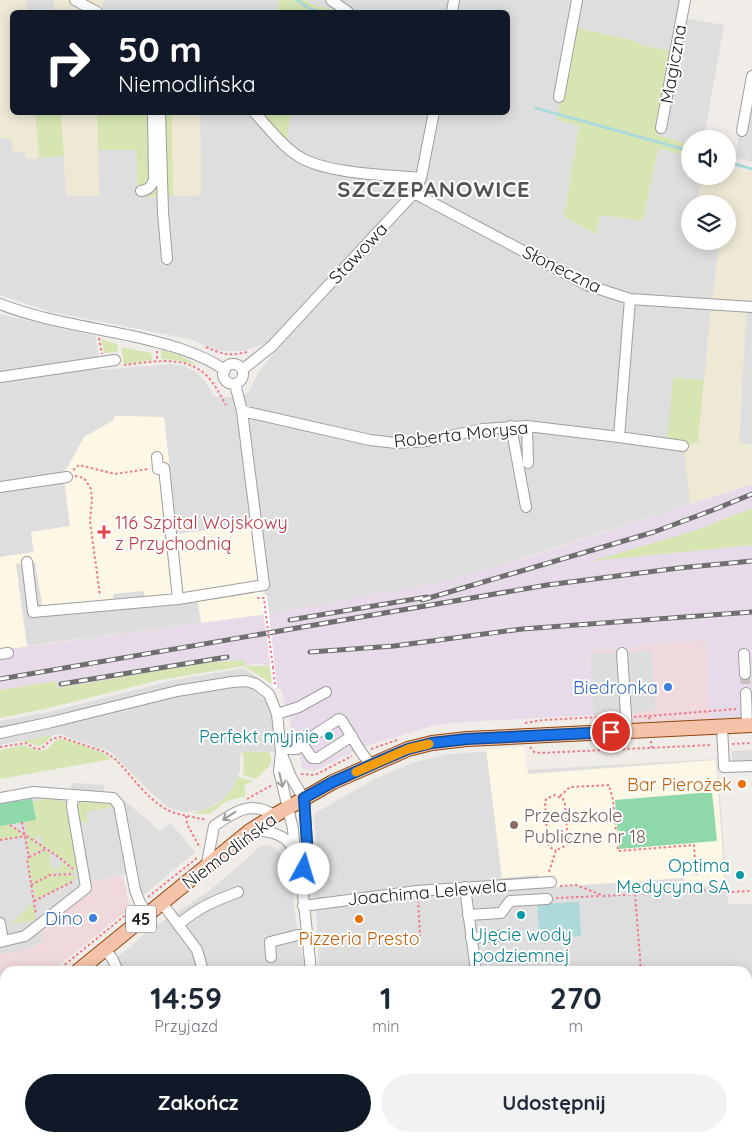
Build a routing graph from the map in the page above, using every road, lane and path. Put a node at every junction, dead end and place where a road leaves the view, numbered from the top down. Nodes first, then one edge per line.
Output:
1 (74, 0) edge
2 (331, 0) edge
3 (577, 0) edge
4 (685, 0) edge
5 (93, 10) edge
6 (345, 10) edge
7 (752, 76) edge
8 (559, 97) dead end
9 (153, 115) edge
10 (160, 115) edge
11 (257, 115) edge
12 (433, 115) edge
13 (661, 128) dead end
14 (742, 131) dead end
15 (421, 178) junction
16 (141, 191) dead end
17 (414, 193) junction
18 (167, 259) dead end
19 (630, 299) junction
20 (0, 304) edge
21 (752, 307) edge
22 (119, 363) joint
23 (224, 370) junction
24 (242, 370) junction
25 (0, 377) edge
26 (235, 384) junction
27 (226, 405) dead end
28 (242, 411) junction
29 (512, 426) junction
30 (527, 426) junction
31 (619, 436) junction
32 (683, 446) dead end
33 (157, 457) dead end
34 (528, 463) dead end
35 (164, 472) junction
36 (68, 474) junction
37 (0, 487) edge
38 (526, 507) dead end
39 (27, 562) dead end
40 (261, 589) junction
41 (178, 599) junction
42 (101, 606) junction
43 (622, 653) dead end
44 (744, 654) dead end
45 (745, 674) tunnel mouth
46 (275, 688) dead end
47 (326, 692) dead end
48 (746, 693) tunnel mouth
49 (746, 709) junction
50 (277, 714) junction
51 (649, 716) dead end
52 (749, 726) edge
53 (722, 727) junction
54 (627, 731) junction
55 (0, 732) edge
56 (352, 736) junction
57 (651, 740) dead end
58 (752, 743) edge
59 (723, 744) junction
60 (303, 745) junction
61 (0, 747) edge
62 (530, 747) dead end
63 (652, 748) junction
64 (281, 751) junction
65 (371, 765) junction
66 (752, 766) edge
67 (72, 796) junction
68 (560, 796) junction
69 (0, 798) edge
70 (304, 798) junction
71 (288, 807) junction
72 (274, 815) junction
73 (186, 816) junction
74 (208, 821) dead end
75 (22, 822) dead end
76 (10, 825) dead end
77 (250, 831) junction
78 (25, 836) junction
79 (0, 840) edge
80 (46, 849) junction
81 (294, 850) junction
82 (556, 850) junction
83 (201, 851) dead end
84 (28, 856) junction
85 (206, 868) junction
86 (696, 875) dead end
87 (84, 876) junction
88 (549, 880) junction
89 (31, 885) junction
90 (302, 885) junction
91 (465, 888) junction
92 (417, 891) junction
93 (752, 891) edge
94 (238, 892) dead end
95 (635, 894) junction
96 (604, 896) junction
97 (547, 899) joint
98 (34, 901) junction
99 (162, 903) junction
100 (303, 906) junction
101 (142, 910) junction
102 (468, 915) junction
103 (0, 923) edge
104 (38, 925) junction
105 (178, 925) junction
106 (306, 933) junction
107 (508, 935) dead end
108 (420, 936) dead end
109 (471, 938) junction
110 (1, 941) edge
111 (104, 949) junction
112 (271, 957) dead end
113 (64, 966) edge
114 (84, 966) edge
115 (116, 966) edge
116 (202, 966) edge
117 (310, 966) edge
118 (475, 966) edge
119 (641, 966) edge

1 - 5 street
2 - 6 street
3 - 8 street
4 - 13 street, Magiczna
7 - 14 street
9 - 16 street
10 - 18 street
11 - 15 street
12 - 15 street, Stawowa
15 - 17 street, Stawowa
17 - 19 street, Słoneczna
17 - 24 street, Stawowa
19 - 21 street, Słoneczna
19 - 31 street
20 - 23 street
22 - 25 street
22 - 27 path
23 - 24 street
23 - 26 street
24 - 26 street
26 - 28 street
28 - 29 street, Roberta Morysa
28 - 40 street
29 - 30 street, Roberta Morysa
29 - 38 street
30 - 31 street, Roberta Morysa
30 - 34 street
31 - 32 street, Roberta Morysa
33 - 35 street
35 - 36 path
35 - 41 street
36 - 37 street
36 - 42 path
39 - 42 street
40 - 41 street
40 - 46 path, bridge
41 - 42 street
43 - 54 street
44 - 45 street
47 - 50 street
48 - 49 street
49 - 51 path
49 - 52 street
50 - 55 street
50 - 64 street
52 - 53 main road, Niemodlińska / 45
53 - 54 main road, Niemodlińska / 45
53 - 59 street
54 - 65 main road, Niemodlińska / 45
56 - 60 street
56 - 60 street
56 - 65 street
57 - 63 path
58 - 59 path
59 - 63 path
59 - 66 street
60 - 64 street
61 - 73 path
62 - 63 path
64 - 70 street
64 -> 71 street
65 - 70 main road, Niemodlińska / 45
67 - 69 street
67 - 87 street
67 - 101 street
68 - 82 path
68 - 82 path
68 - 86 path
70 - 71 main road, Niemodlińska / 45
70 - 90 street
71 - 72 main road, Niemodlińska / 45
71 - 81 street
72 - 77 main road, Niemodlińska / 45
72 -> 85 street
73 - 74 path
73 - 83 path
75 - 78 path
76 - 78 path
77 - 81 street
77 - 85 main road, Niemodlińska / 45
78 - 79 path
78 - 80 path
78 - 84 path
80 - 84 path
80 - 89 path
81 - 90 street
82 - 88 path
84 - 89 path
85 - 99 main road, Niemodlińska / 45
87 - 98 path
87 - 104 street
88 - 91 street, Joachima Lelewela
88 - 96 path
89 - 98 path
90 - 100 street
91 - 92 street, Joachima Lelewela
91 - 102 street
92 - 100 street, Joachima Lelewela
92 - 108 path
93 - 95 path
94 - 105 street
95 - 96 path
95 - 119 path
96 - 97 path
97 - 102 street
98 - 104 path
99 - 101 main road, Niemodlińska / 45
99 - 105 street
100 - 106 street
101 - 111 main road, Niemodlińska / 45
101 - 113 path
102 - 109 street
103 - 110 street
104 - 110 street
105 - 116 street
106 - 112 street
106 - 117 street
107 - 109 street
109 - 118 street
111 - 114 main road, Niemodlińska / 45
111 - 115 street

